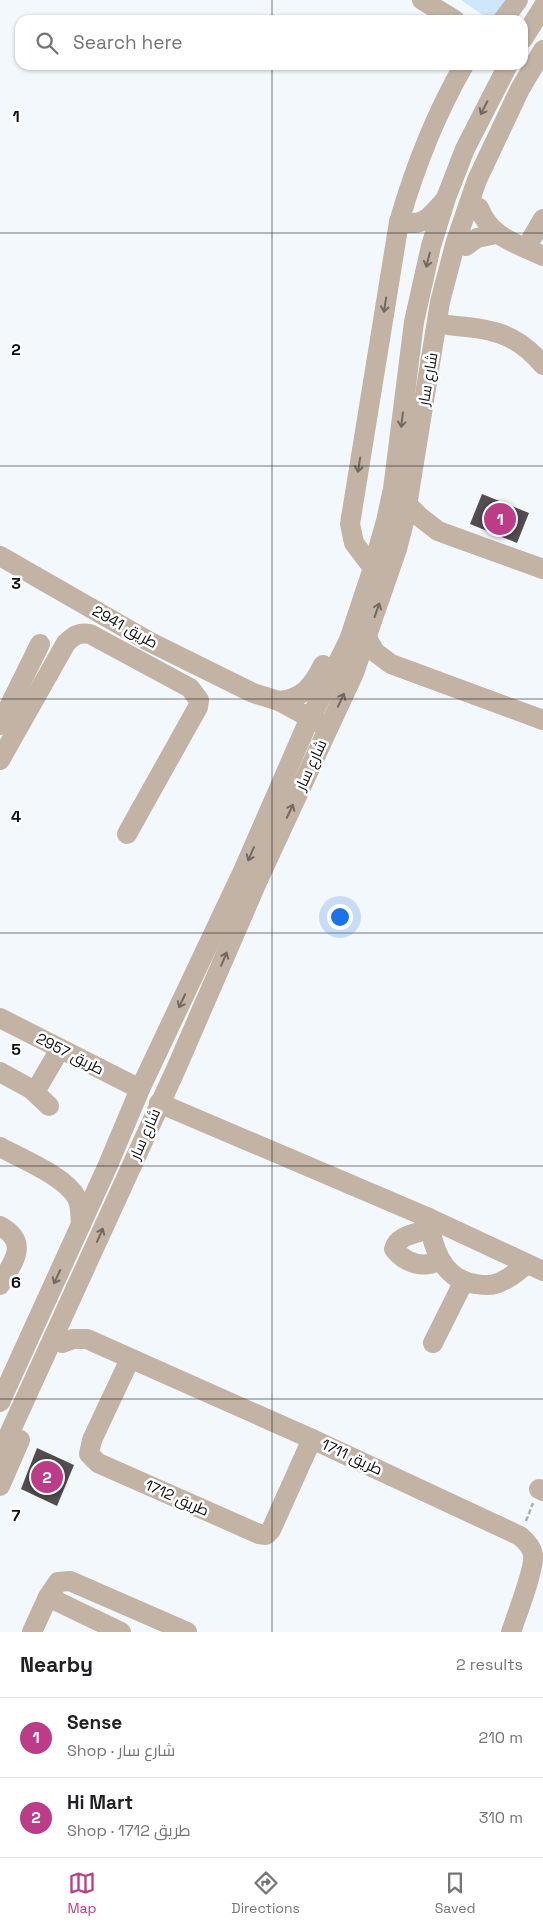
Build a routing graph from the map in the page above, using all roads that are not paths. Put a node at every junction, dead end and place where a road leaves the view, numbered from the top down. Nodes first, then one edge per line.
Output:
1 (422, 0) edge
2 (518, 0) edge
3 (543, 7) edge
4 (446, 15) edge
5 (507, 15) edge
6 (528, 29) edge
7 (543, 50) edge
8 (461, 70) edge
9 (501, 71) edge
10 (543, 72) edge
11 (446, 198) junction
12 (479, 208) junction
13 (543, 220) edge
14 (399, 222) junction
15 (496, 234) junction
16 (466, 246) junction
17 (535, 252) edge
18 (448, 325) junction
19 (543, 365) edge
20 (425, 398) junction
21 (408, 504) junction
22 (438, 530) junction
23 (397, 549) junction
24 (0, 556) edge
25 (373, 568) junction
26 (543, 569) edge
27 (362, 604) junction
28 (367, 638) junction
29 (150, 642) junction
30 (40, 644) dead end
31 (139, 661) junction
32 (391, 664) junction
33 (354, 673) junction
34 (253, 693) junction
35 (279, 701) junction
36 (543, 720) edge
37 (308, 724) junction
38 (0, 725) edge
39 (326, 733) junction
40 (0, 760) edge
41 (127, 834) dead end
42 (0, 1018) edge
43 (60, 1049) junction
44 (0, 1072) edge
45 (140, 1089) junction
46 (159, 1103) junction
47 (0, 1147) edge
48 (108, 1165) junction
49 (61, 1180) junction
50 (430, 1223) junction
51 (81, 1225) junction
52 (0, 1226) edge
53 (89, 1259) junction
54 (440, 1260) junction
55 (535, 1268) edge
56 (463, 1282) junction
57 (0, 1285) edge
58 (74, 1315) junction
59 (87, 1339) junction
60 (62, 1343) junction
61 (433, 1343) dead end
62 (130, 1359) junction
63 (6, 1377) edge
64 (0, 1402) edge
65 (312, 1439) junction
66 (0, 1454) edge
67 (0, 1486) edge
68 (48, 1597) junction
69 (32, 1632) edge
70 (121, 1632) edge
71 (187, 1632) edge
72 (511, 1632) edge

1 - 4 street
2 - 5 street
3 - 6 street
7 - 20 street, شارع سار
8 - 14 street
9 -> 11 street, شارع سار
10 - 12 street
11 - 14 street
11 -> 25 street, شارع سار
12 - 15 street
12 - 16 street
13 - 17 street
14 -> 25 street
15 - 16 street
15 - 17 street
16 - 18 street
18 - 19 street
18 - 20 street
20 - 21 street, شارع سار
21 - 22 street
21 - 23 street, شارع سار
22 - 23 street
22 - 26 street
28 -> 23 street, شارع سار
24 - 29 street, طريق 2941
25 - 27 street, شارع سار
27 - 35 street
27 - 37 street, شارع سار
28 - 32 street
28 - 33 street, شارع سار
29 - 31 street
29 - 34 street, طريق 2941
30 - 38 street
31 - 40 street
31 - 41 street
32 - 33 street
32 - 36 street
39 -> 33 street, شارع سار
34 - 35 street, طريق 2941
34 - 37 street, طريق 2941
35 - 37 street, طريق 2941
37 - 39 street, طريق 2941
37 -> 45 street, شارع سار
46 -> 39 street, شارع سار
42 - 43 street, طريق 2957
43 - 44 street
43 - 45 street, طريق 2957
45 - 48 street, شارع سار
46 - 50 street
53 -> 46 street, شارع سار
47 - 49 street
48 - 49 street
48 - 51 street, شارع سار
49 - 51 street
50 - 54 street
50 - 54 street
50 - 55 street
51 -> 63 street, شارع سار
52 - 57 street
53 - 58 street
53 - 66 street, شارع سار
54 - 56 street
55 - 56 street
56 - 61 street
58 - 59 street
58 - 60 street
59 - 60 street
59 - 62 street, طريق 1711
60 - 67 street
62 - 65 street, طريق 1711
62 - 65 street, طريق 1712
63 - 64 street, شارع سار
65 - 72 street, طريق 1711
68 - 69 street
68 - 70 street
68 - 71 street

